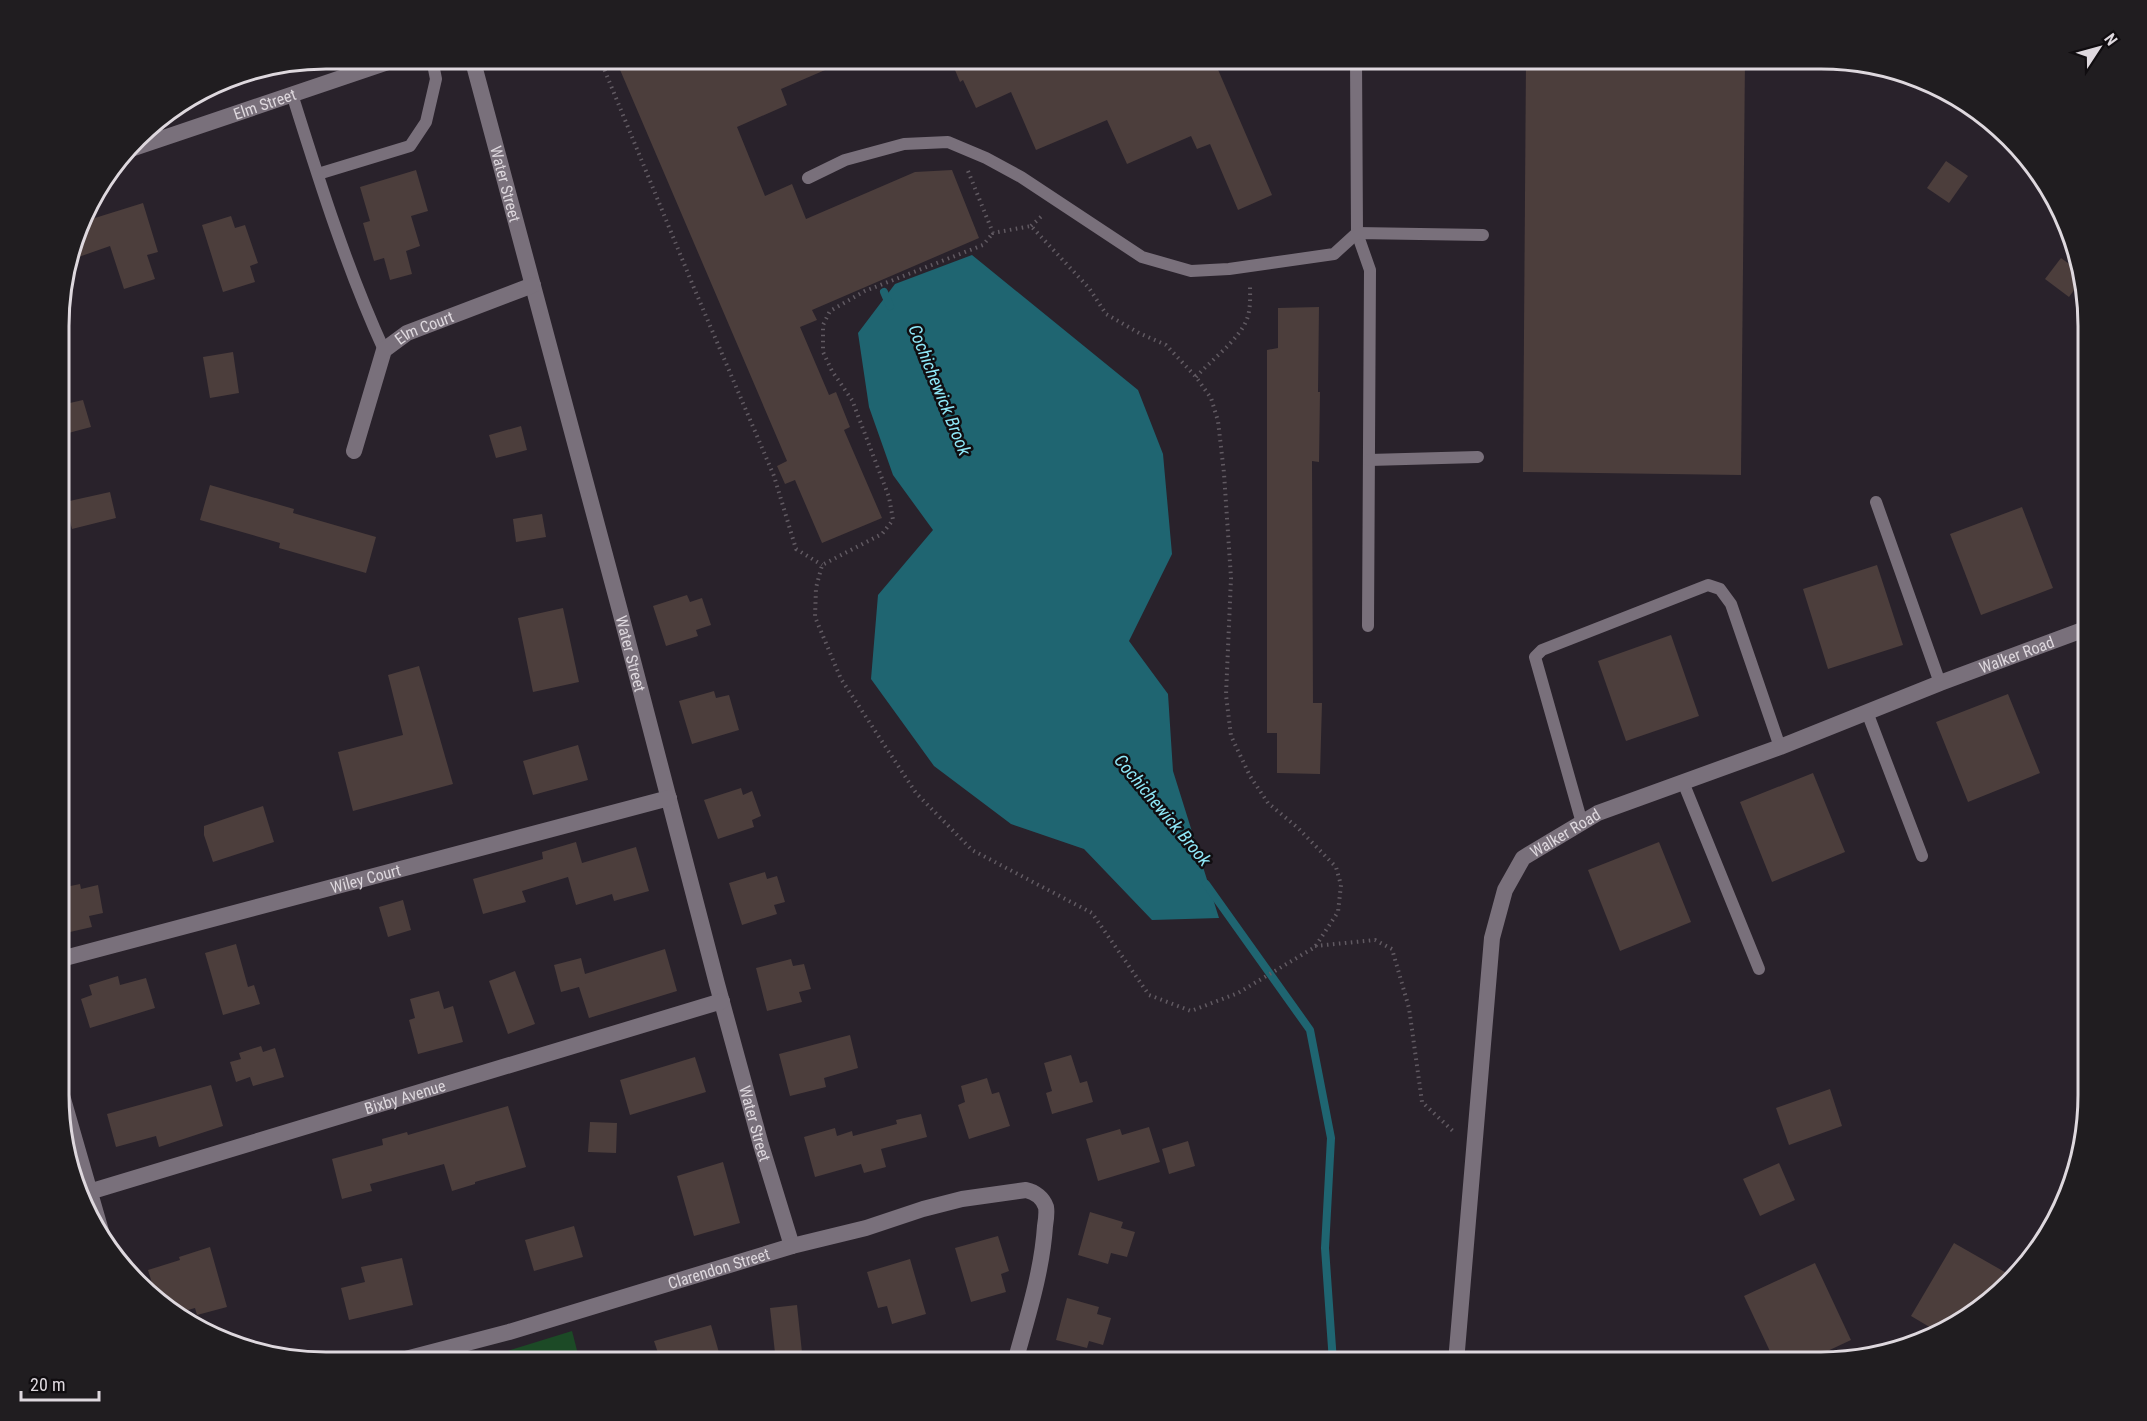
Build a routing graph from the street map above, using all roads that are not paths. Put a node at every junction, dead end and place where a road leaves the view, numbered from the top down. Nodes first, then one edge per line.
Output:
1 (363, 69) edge
2 (434, 69) edge
3 (475, 69) edge
4 (1356, 69) edge
5 (292, 93) junction
6 (143, 145) edge
7 (318, 174) junction
8 (808, 178) dead end
9 (1357, 233) junction
10 (1483, 236) dead end
11 (533, 285) junction
12 (384, 350) junction
13 (354, 451) dead end
14 (1478, 457) dead end
15 (1369, 460) junction
16 (1876, 502) dead end
17 (1368, 626) dead end
18 (2078, 632) edge
19 (1940, 683) junction
20 (1867, 712) junction
21 (1780, 747) junction
22 (1683, 782) junction
23 (669, 798) junction
24 (1582, 823) junction
25 (1922, 856) dead end
26 (69, 956) edge
27 (1759, 969) dead end
28 (722, 1001) junction
29 (71, 1127) edge
30 (89, 1192) junction
31 (91, 1199) edge
32 (792, 1246) junction
33 (432, 1352) edge
34 (1018, 1352) edge
35 (1457, 1352) edge

1 - 5 street, Elm Street
2 - 7 lane
3 - 11 street, Water Street
4 - 9 lane
5 - 6 street, Elm Street
5 - 7 lane
7 - 12 lane
8 - 9 lane
9 - 10 lane
9 - 15 lane
11 - 12 street, Elm Court
11 - 23 street, Water Street
12 - 13 street, Elm Court
14 - 15 lane
15 - 17 lane
16 - 19 lane
18 - 19 street, Walker Road
19 - 20 street, Walker Road
20 - 21 street, Walker Road
20 - 25 lane
21 - 22 street, Walker Road
21 - 24 lane
22 - 24 street, Walker Road
22 - 27 lane
23 - 26 street, Wiley Court
23 - 28 street, Water Street
24 - 35 street, Walker Road
28 - 30 street, Bixby Avenue
28 - 32 street, Water Street
29 - 30 street
30 - 31 street
32 - 33 street, Clarendon Street
32 - 34 street, Clarendon Street

